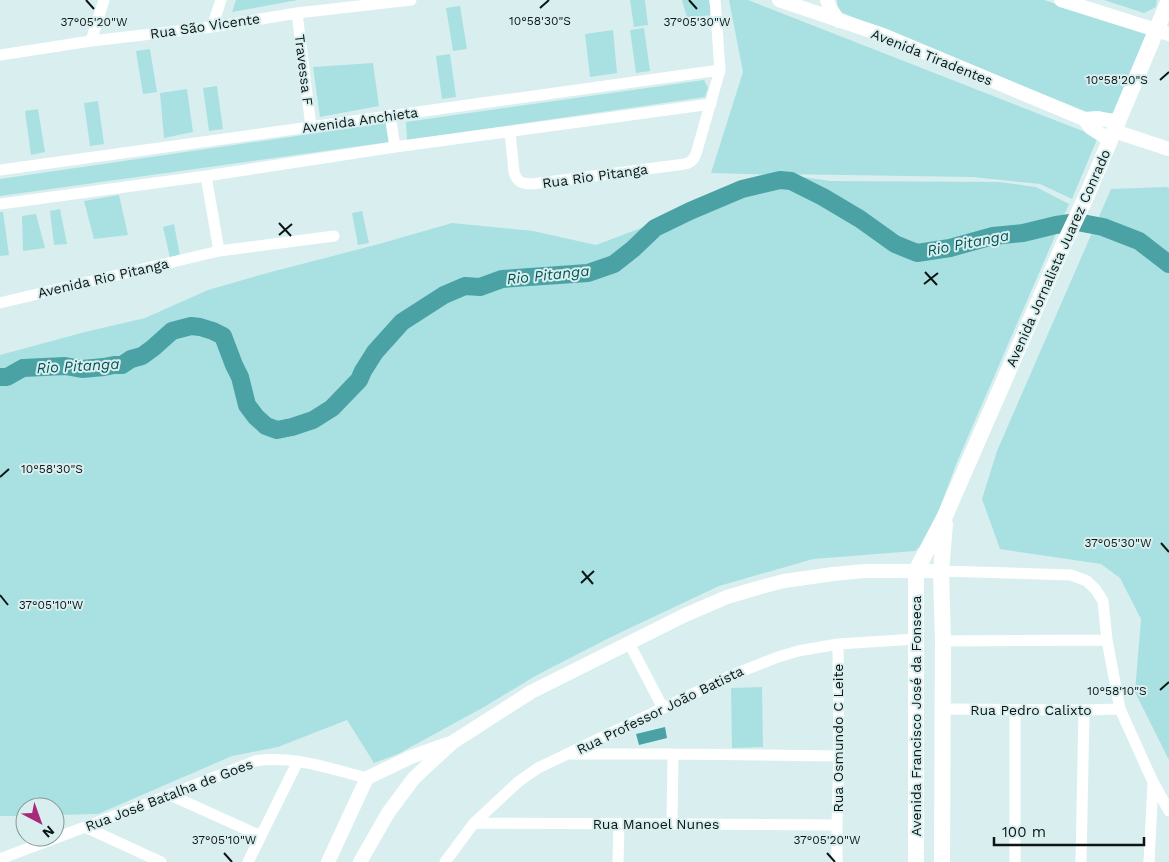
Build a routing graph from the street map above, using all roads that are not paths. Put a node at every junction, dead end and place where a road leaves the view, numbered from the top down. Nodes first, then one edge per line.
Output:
1 (104, 0) edge
2 (221, 0) edge
3 (411, 0) edge
4 (715, 0) edge
5 (779, 0) edge
6 (827, 0) edge
7 (1061, 0) edge
8 (1169, 0) edge
9 (331, 5) edge
10 (297, 13) junction
11 (839, 20) junction
12 (212, 27) junction
13 (1163, 31) edge
14 (91, 41) junction
15 (0, 55) edge
16 (720, 70) junction
17 (711, 104) junction
18 (390, 115) junction
19 (1084, 119) junction
20 (311, 127) junction
21 (1114, 131) junction
22 (510, 132) junction
23 (395, 148) junction
24 (1169, 149) edge
25 (0, 170) edge
26 (206, 176) junction
27 (0, 204) edge
28 (334, 236) dead end
29 (219, 251) junction
30 (0, 303) edge
31 (945, 516) junction
32 (916, 571) junction
33 (941, 572) junction
34 (916, 640) junction
35 (1107, 640) junction
36 (942, 641) junction
37 (629, 643) junction
38 (838, 644) junction
39 (663, 708) junction
40 (942, 709) junction
41 (1120, 709) junction
42 (1084, 710) junction
43 (1015, 711) junction
44 (453, 742) junction
45 (567, 754) junction
46 (673, 754) junction
47 (839, 756) junction
48 (298, 761) junction
49 (390, 767) junction
50 (367, 778) junction
51 (414, 778) junction
52 (1153, 782) junction
53 (170, 795) junction
54 (1169, 811) edge
55 (474, 823) junction
56 (672, 823) junction
57 (619, 824) junction
58 (837, 825) junction
59 (85, 826) junction
60 (261, 836) junction
61 (0, 859) edge
62 (161, 862) edge
63 (248, 862) edge
64 (328, 862) edge
65 (360, 862) edge
66 (445, 862) edge
67 (618, 862) edge
68 (837, 862) edge
69 (916, 862) edge
70 (942, 862) edge
71 (1015, 862) edge
72 (1081, 862) edge
73 (1149, 862) edge

1 - 14 street
2 - 12 street
3 - 9 street, Rua São Vicente
4 - 16 street
5 - 11 street, Avenida Tiradentes
6 - 11 street
7 - 13 street
8 - 13 main road, Avenida Jornalista Juarez Conrado
9 - 10 street, Rua São Vicente
10 - 12 street, Rua São Vicente
10 - 20 street, Travessa F
11 - 19 street, Avenida Tiradentes
12 - 14 street, Rua São Vicente
13 - 21 main road, Avenida Jornalista Juarez Conrado
14 - 15 street, Rua São Vicente
16 - 17 street
16 - 18 street, Avenida Anchieta
17 - 22 street
17 - 22 street, Rua Rio Pitanga
18 - 20 street, Avenida Anchieta
18 - 23 street
19 - 21 street, Avenida Tiradentes
19 - 21 street, Avenida Tiradentes
20 - 25 street, Avenida Anchieta
21 - 24 street
21 - 31 main road, Avenida Jornalista Juarez Conrado
22 - 23 street
23 - 26 street
26 - 27 street
26 - 29 street
28 - 29 street
29 - 30 street, Avenida Rio Pitanga
31 - 32 main road, Avenida Jornalista Juarez Conrado
31 - 33 main road, Avenida Jornalista Juarez Conrado
32 - 33 street
32 - 34 main road, Avenida Francisco José da Fonseca
32 - 37 street
33 - 35 street
33 - 36 main road, Avenida Francisco José da Fonseca
34 - 38 street, Rua Professor João Batista
34 - 69 main road, Avenida Francisco José da Fonseca
35 - 36 street
35 - 41 street
36 - 40 main road, Avenida Francisco José da Fonseca
37 - 39 street
37 - 44 street
38 - 39 street, Rua Professor João Batista
38 - 47 street, Rua Osmundo C Leite
39 - 45 street, Rua Professor João Batista
40 - 43 street, Rua Pedro Calixto
40 - 70 main road, Avenida Francisco José da Fonseca
41 - 42 street, Rua Pedro Calixto
41 - 52 street
42 - 43 street, Rua Pedro Calixto
42 - 72 street
43 - 71 street
44 - 49 street
44 - 51 street
45 - 46 street
45 - 55 street, Rua Professor João Batista
46 - 47 street
46 - 56 street
47 - 58 street, Rua Osmundo C Leite
48 - 50 street, Rua José Batalha de Goes
48 - 53 street, Rua José Batalha de Goes
48 - 60 street
49 - 50 street
49 - 51 street
50 - 64 street
51 - 65 street
52 - 54 street
52 - 73 street
53 - 59 street, Rua José Batalha de Goes
53 - 60 street
55 - 57 street, Rua Manoel Nunes
55 - 66 street, Rua Professor João Batista
56 - 57 street, Rua Manoel Nunes
56 - 58 street, Rua Manoel Nunes
57 - 67 street
58 - 68 street, Rua Osmundo C Leite
59 - 61 street, Rua José Batalha de Goes
59 - 62 street
60 - 63 street

